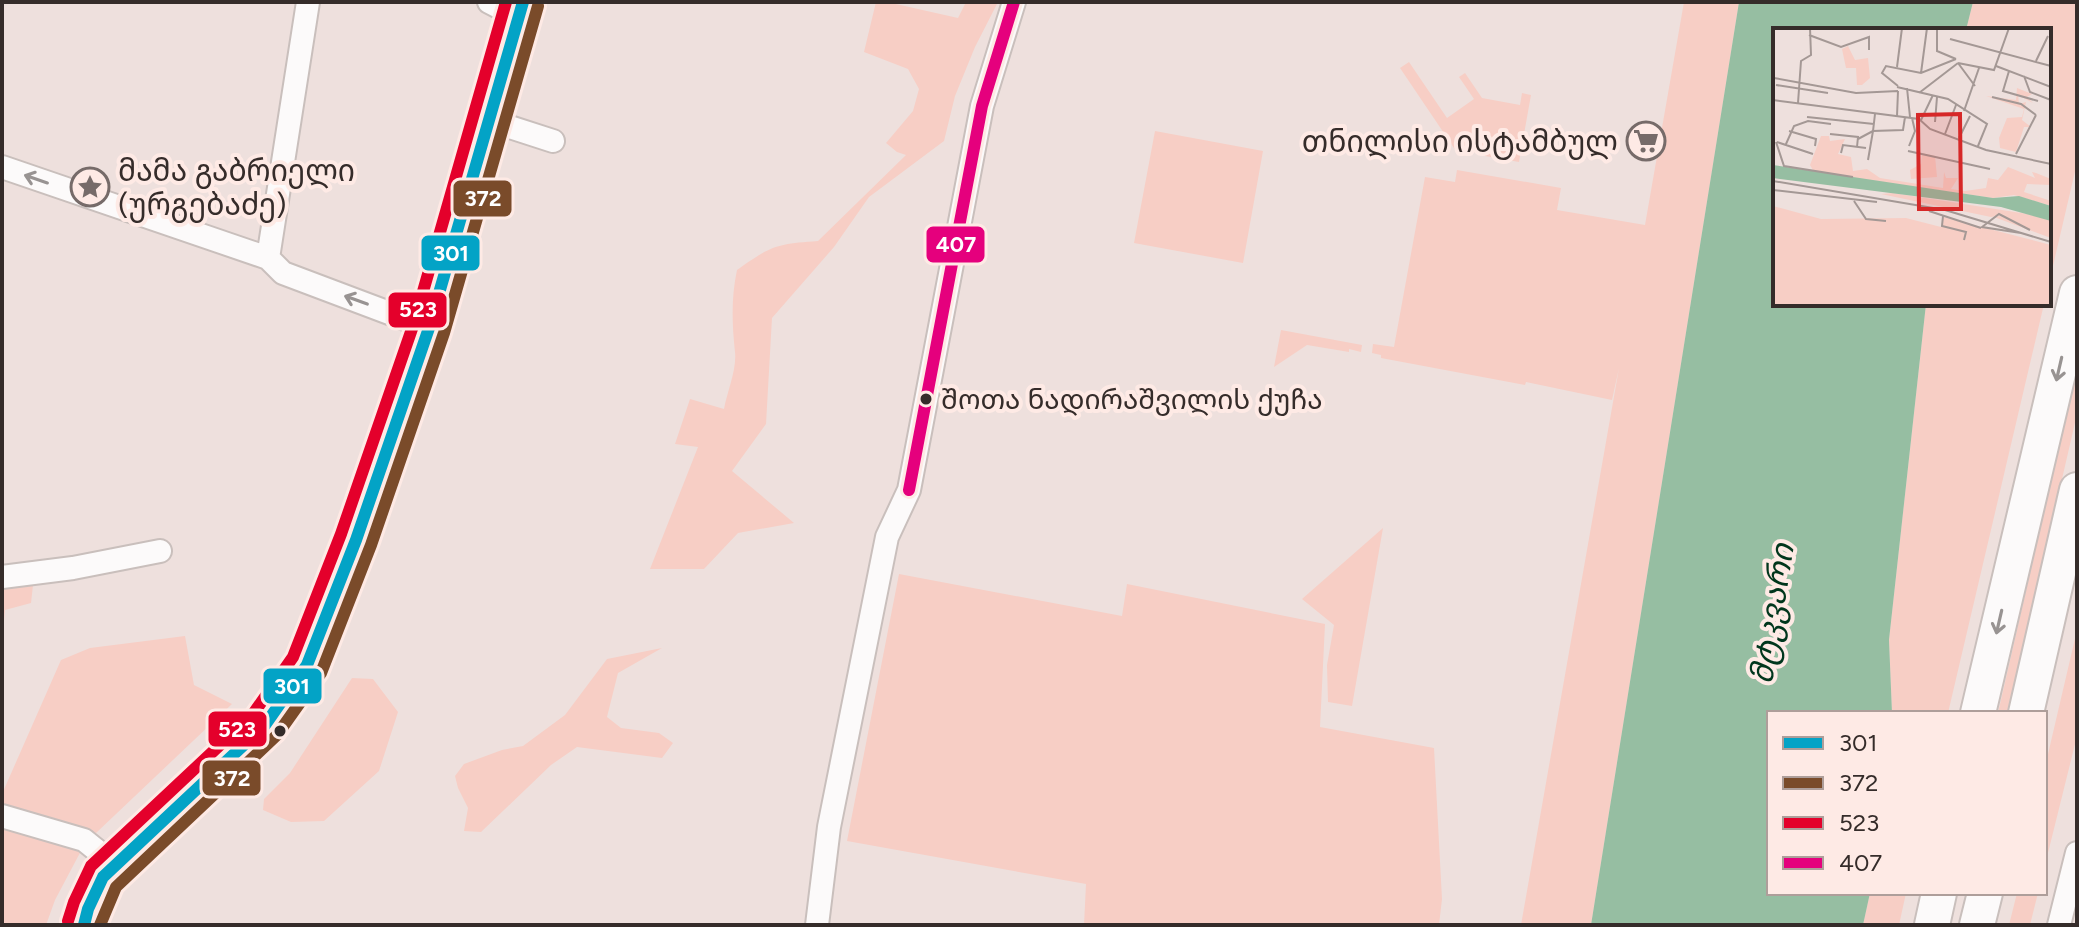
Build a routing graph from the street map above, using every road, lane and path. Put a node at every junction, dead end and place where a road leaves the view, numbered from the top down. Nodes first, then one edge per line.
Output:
1 (308, 2) edge
2 (489, 2) edge
3 (1014, 2) edge
4 (520, 9) edge
5 (488, 120) junction
6 (553, 141) dead end
7 (2, 167) edge
8 (268, 258) junction
9 (2077, 293) edge
10 (429, 328) junction
11 (2077, 490) edge
12 (160, 551) dead end
13 (2, 577) edge
14 (1978, 711) edge
15 (2026, 711) edge
16 (2, 816) edge
17 (2077, 853) edge
18 (115, 865) junction
19 (1939, 895) edge
20 (1984, 895) edge
21 (84, 925) edge
22 (817, 925) edge
23 (1932, 925) edge
24 (1977, 925) edge
25 (2059, 925) edge

1 - 8 street
2 - 4 street
3 - 22 street
4 - 5 main road
5 - 6 street
5 - 10 main road
8 -> 7 street
10 -> 8 street
9 -> 14 highway
10 - 18 main road
11 - 15 highway
12 - 13 street
16 - 18 street
17 - 25 street
18 - 21 main road
19 - 23 highway
20 - 24 highway

